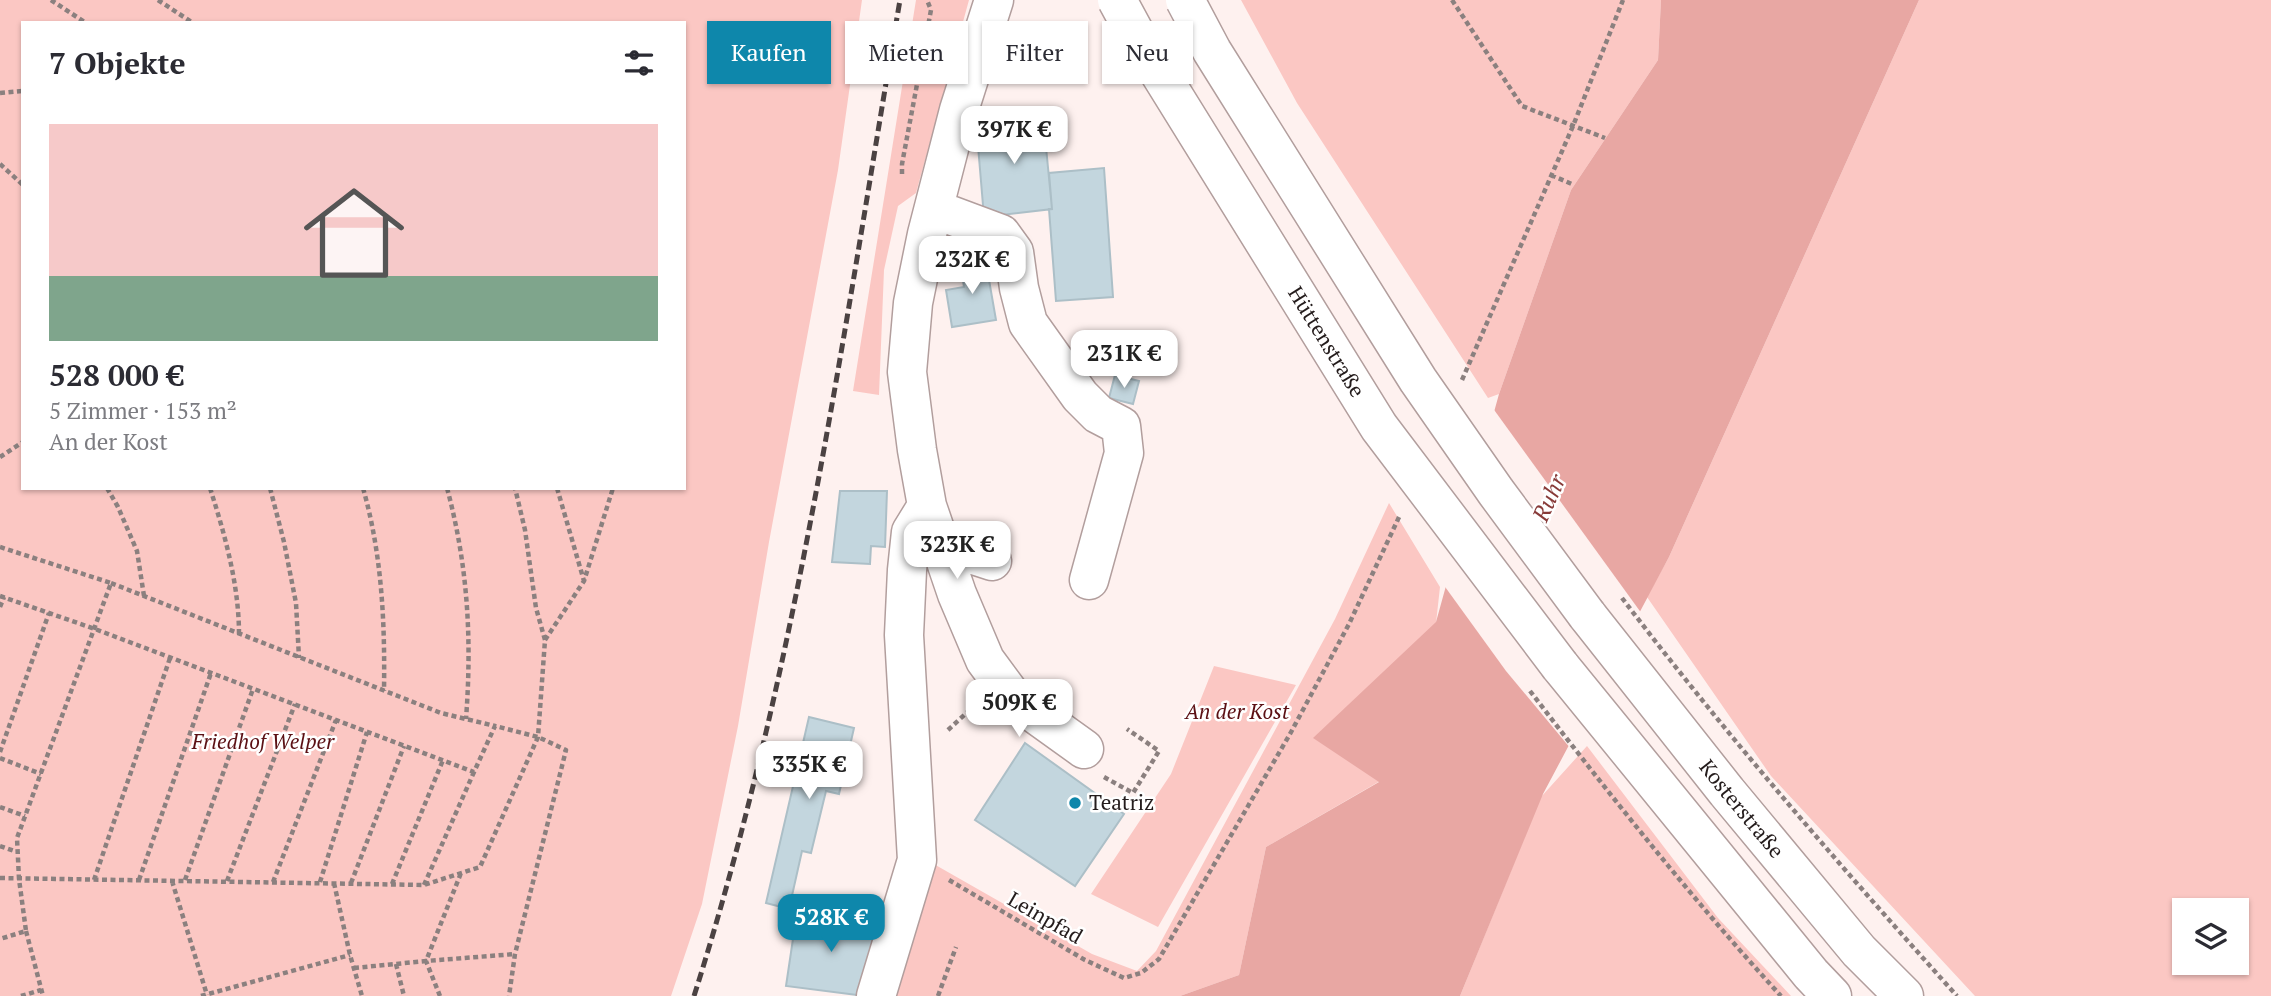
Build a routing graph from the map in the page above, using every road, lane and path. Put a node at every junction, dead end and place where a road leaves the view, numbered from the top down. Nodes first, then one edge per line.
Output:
1 (51, 0) edge
2 (158, 0) edge
3 (927, 0) edge
4 (994, 0) edge
5 (1117, 0) edge
6 (1185, 0) edge
7 (1451, 0) edge
8 (83, 21) edge
9 (190, 21) edge
10 (21, 91) edge
11 (0, 93) edge
12 (1605, 138) dead end
13 (0, 164) edge
14 (1552, 175) dead end
15 (903, 176) dead end
16 (21, 183) edge
17 (1574, 185) dead end
18 (934, 209) junction
19 (1460, 374) dead end
20 (1468, 386) dead end
21 (21, 443) edge
22 (0, 457) edge
23 (108, 490) edge
24 (211, 490) edge
25 (271, 490) edge
26 (364, 490) edge
27 (448, 490) edge
28 (515, 490) edge
29 (558, 490) edge
30 (612, 490) edge
31 (927, 506) junction
32 (940, 544) junction
33 (0, 547) edge
34 (992, 561) dead end
35 (1089, 580) dead end
36 (584, 582) junction
37 (111, 583) junction
38 (2, 596) edge
39 (144, 596) junction
40 (1621, 597) dead end
41 (0, 607) edge
42 (49, 613) junction
43 (95, 629) junction
44 (239, 634) junction
45 (545, 640) junction
46 (170, 657) junction
47 (299, 658) junction
48 (211, 673) junction
49 (253, 689) junction
50 (384, 691) junction
51 (295, 704) junction
52 (466, 719) junction
53 (336, 720) junction
54 (495, 726) junction
55 (1127, 729) dead end
56 (367, 732) junction
57 (538, 737) junction
58 (404, 746) junction
59 (1084, 750) joint
60 (0, 752) edge
61 (0, 758) edge
62 (443, 760) junction
63 (474, 772) junction
64 (41, 774) junction
65 (0, 807) edge
66 (25, 816) junction
67 (0, 846) edge
68 (17, 852) junction
69 (917, 860) junction
70 (461, 873) junction
71 (0, 878) edge
72 (19, 879) junction
73 (94, 880) junction
74 (139, 880) junction
75 (185, 880) junction
76 (172, 881) junction
77 (227, 881) junction
78 (273, 882) junction
79 (320, 883) junction
80 (334, 883) junction
81 (351, 883) junction
82 (392, 884) junction
83 (424, 885) junction
84 (26, 931) junction
85 (0, 939) edge
86 (956, 947) dead end
87 (514, 954) junction
88 (351, 955) junction
89 (1159, 959) dead end
90 (426, 961) junction
91 (396, 964) junction
92 (354, 968) junction
93 (42, 993) edge
94 (205, 995) edge
95 (362, 995) edge
96 (21, 996) edge
97 (353, 996) edge
98 (404, 996) edge
99 (440, 996) edge
100 (509, 996) edge
101 (876, 996) edge
102 (938, 996) edge
103 (1832, 996) edge
104 (1904, 996) edge
105 (1957, 996) edge

1 - 8 path
2 - 9 path
3 - 15 path
4 - 18 main road
5 - 103 main road, Hüttenstraße, bridge
6 - 104 main road, Kosterstraße, bridge
7 - 12 path
10 - 11 path
13 - 16 path
14 - 17 path
18 - 31 main road
18 - 35 main road
19 - 20 path
21 - 22 path
23 - 39 path
24 - 44 path
25 - 47 path
26 - 50 path
27 - 52 path
28 - 45 path
29 - 36 path
30 - 36 path
31 - 32 main road
31 - 69 main road
32 - 34 main road
32 - 59 main road
33 - 37 path
36 - 45 path
37 - 39 path
37 - 43 path
38 - 41 path
38 - 42 path
39 - 44 path
40 - 105 path, bridge
42 - 43 path
42 - 60 path
43 - 46 path
43 - 64 path
44 - 47 path
45 - 57 path
46 - 48 path
46 - 73 path
47 - 50 path
48 - 49 path
48 - 74 path
49 - 51 path
49 - 75 path
50 - 52 path
51 - 53 path
51 - 77 path
52 - 54 path
53 - 56 path
53 - 78 path
54 - 57 path
54 - 63 path
55 - 59 path
56 - 58 path
56 - 79 path
57 - 70 path
57 - 87 path
58 - 62 path
58 - 81 path
61 - 64 path
62 - 63 path
62 - 82 path
63 - 83 path
64 - 66 path
65 - 66 path
66 - 68 path
67 - 68 path
68 - 72 path
69 - 89 path, Leinpfad
69 - 101 main road
70 - 83 path
70 - 90 path
71 - 72 path
72 - 73 path
72 - 84 path
73 - 74 path
74 - 76 path
75 - 76 path
75 - 77 path
76 - 94 path
77 - 78 path
78 - 79 path
79 - 80 path
80 - 81 path
80 - 88 path
81 - 82 path
82 - 83 path
84 - 85 path
84 - 93 path
86 - 102 path
87 - 90 path
87 - 100 path
88 - 92 path
88 - 94 path
90 - 91 path
90 - 99 path
91 - 92 path
91 - 98 path
92 - 95 path
93 - 96 path
95 - 97 path

